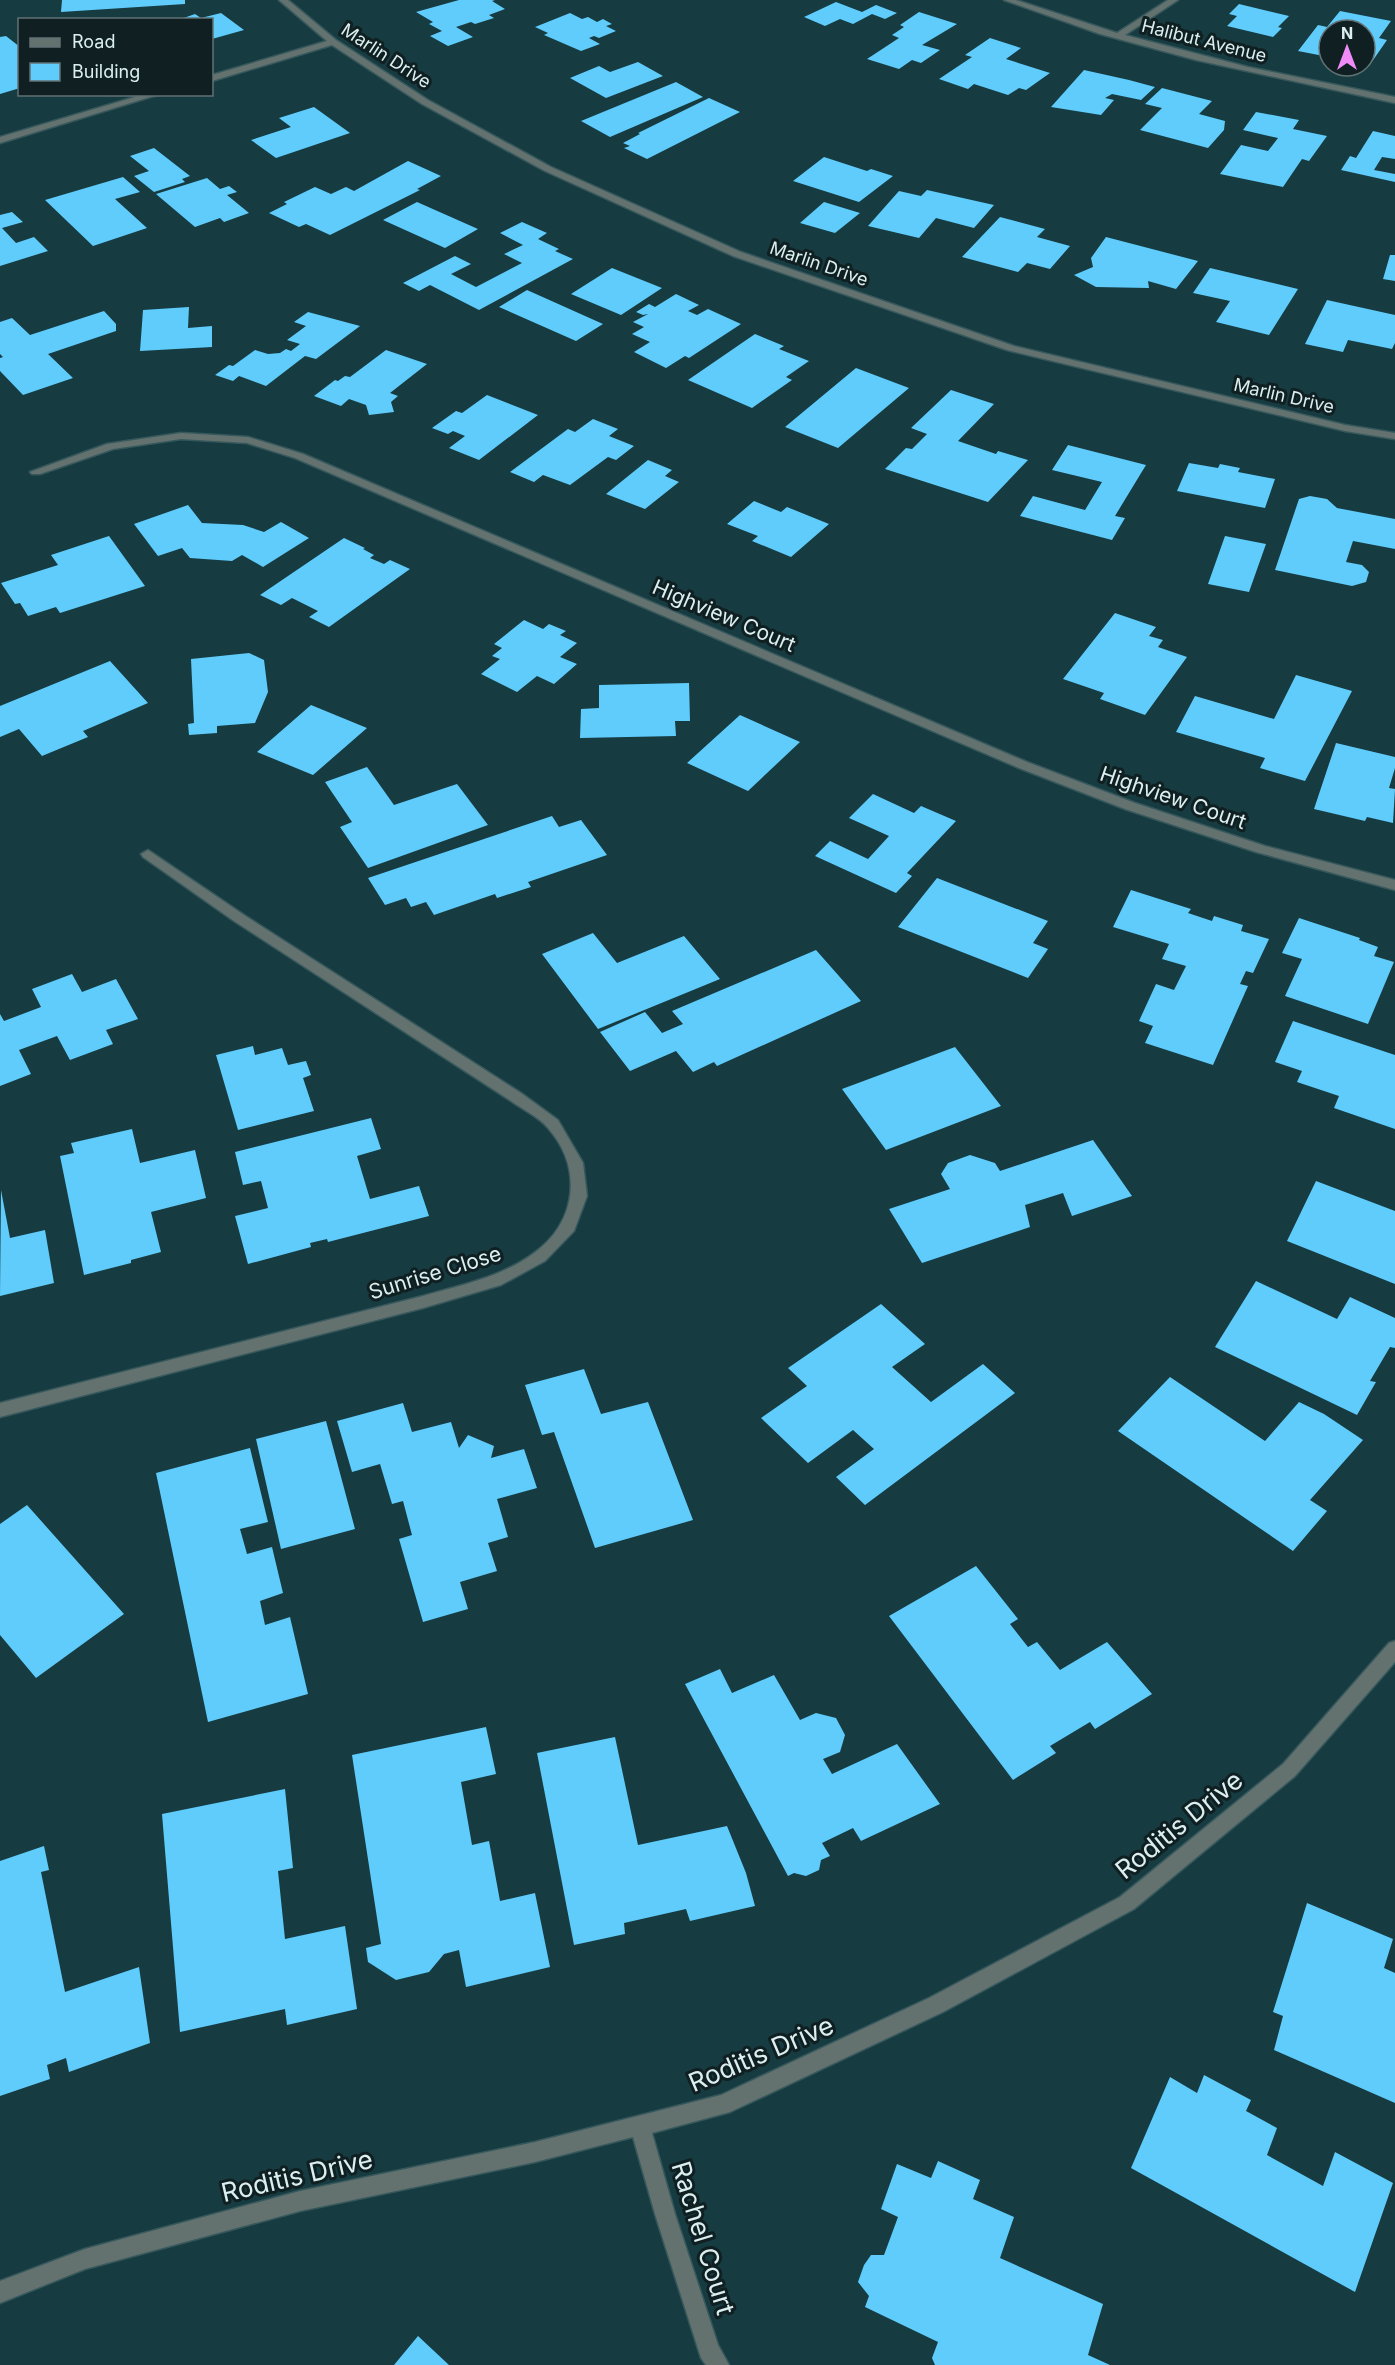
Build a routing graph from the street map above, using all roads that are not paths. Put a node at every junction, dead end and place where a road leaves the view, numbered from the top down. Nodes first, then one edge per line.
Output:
1 (283, 0) edge
2 (1008, 0) edge
3 (1174, 0) edge
4 (1118, 36) junction
5 (333, 42) junction
6 (213, 78) edge
7 (149, 96) edge
8 (1395, 100) edge
9 (0, 140) edge
10 (1395, 436) edge
11 (36, 472) dead end
12 (148, 854) dead end
13 (1395, 885) edge
14 (0, 1410) edge
15 (1395, 1649) edge
16 (640, 2125) junction
17 (0, 2292) edge
18 (718, 2365) edge

1 - 5 street, Marlin Drive
2 - 4 street, Halibut Avenue
3 - 4 street
4 - 8 street, Halibut Avenue
5 - 6 street
5 - 10 street, Marlin Drive
7 - 9 street
11 - 13 street, Highview Court
12 - 14 street, Sunrise Close
15 - 16 street, Roditis Drive
16 - 17 street, Roditis Drive
16 - 18 street, Rachel Court

